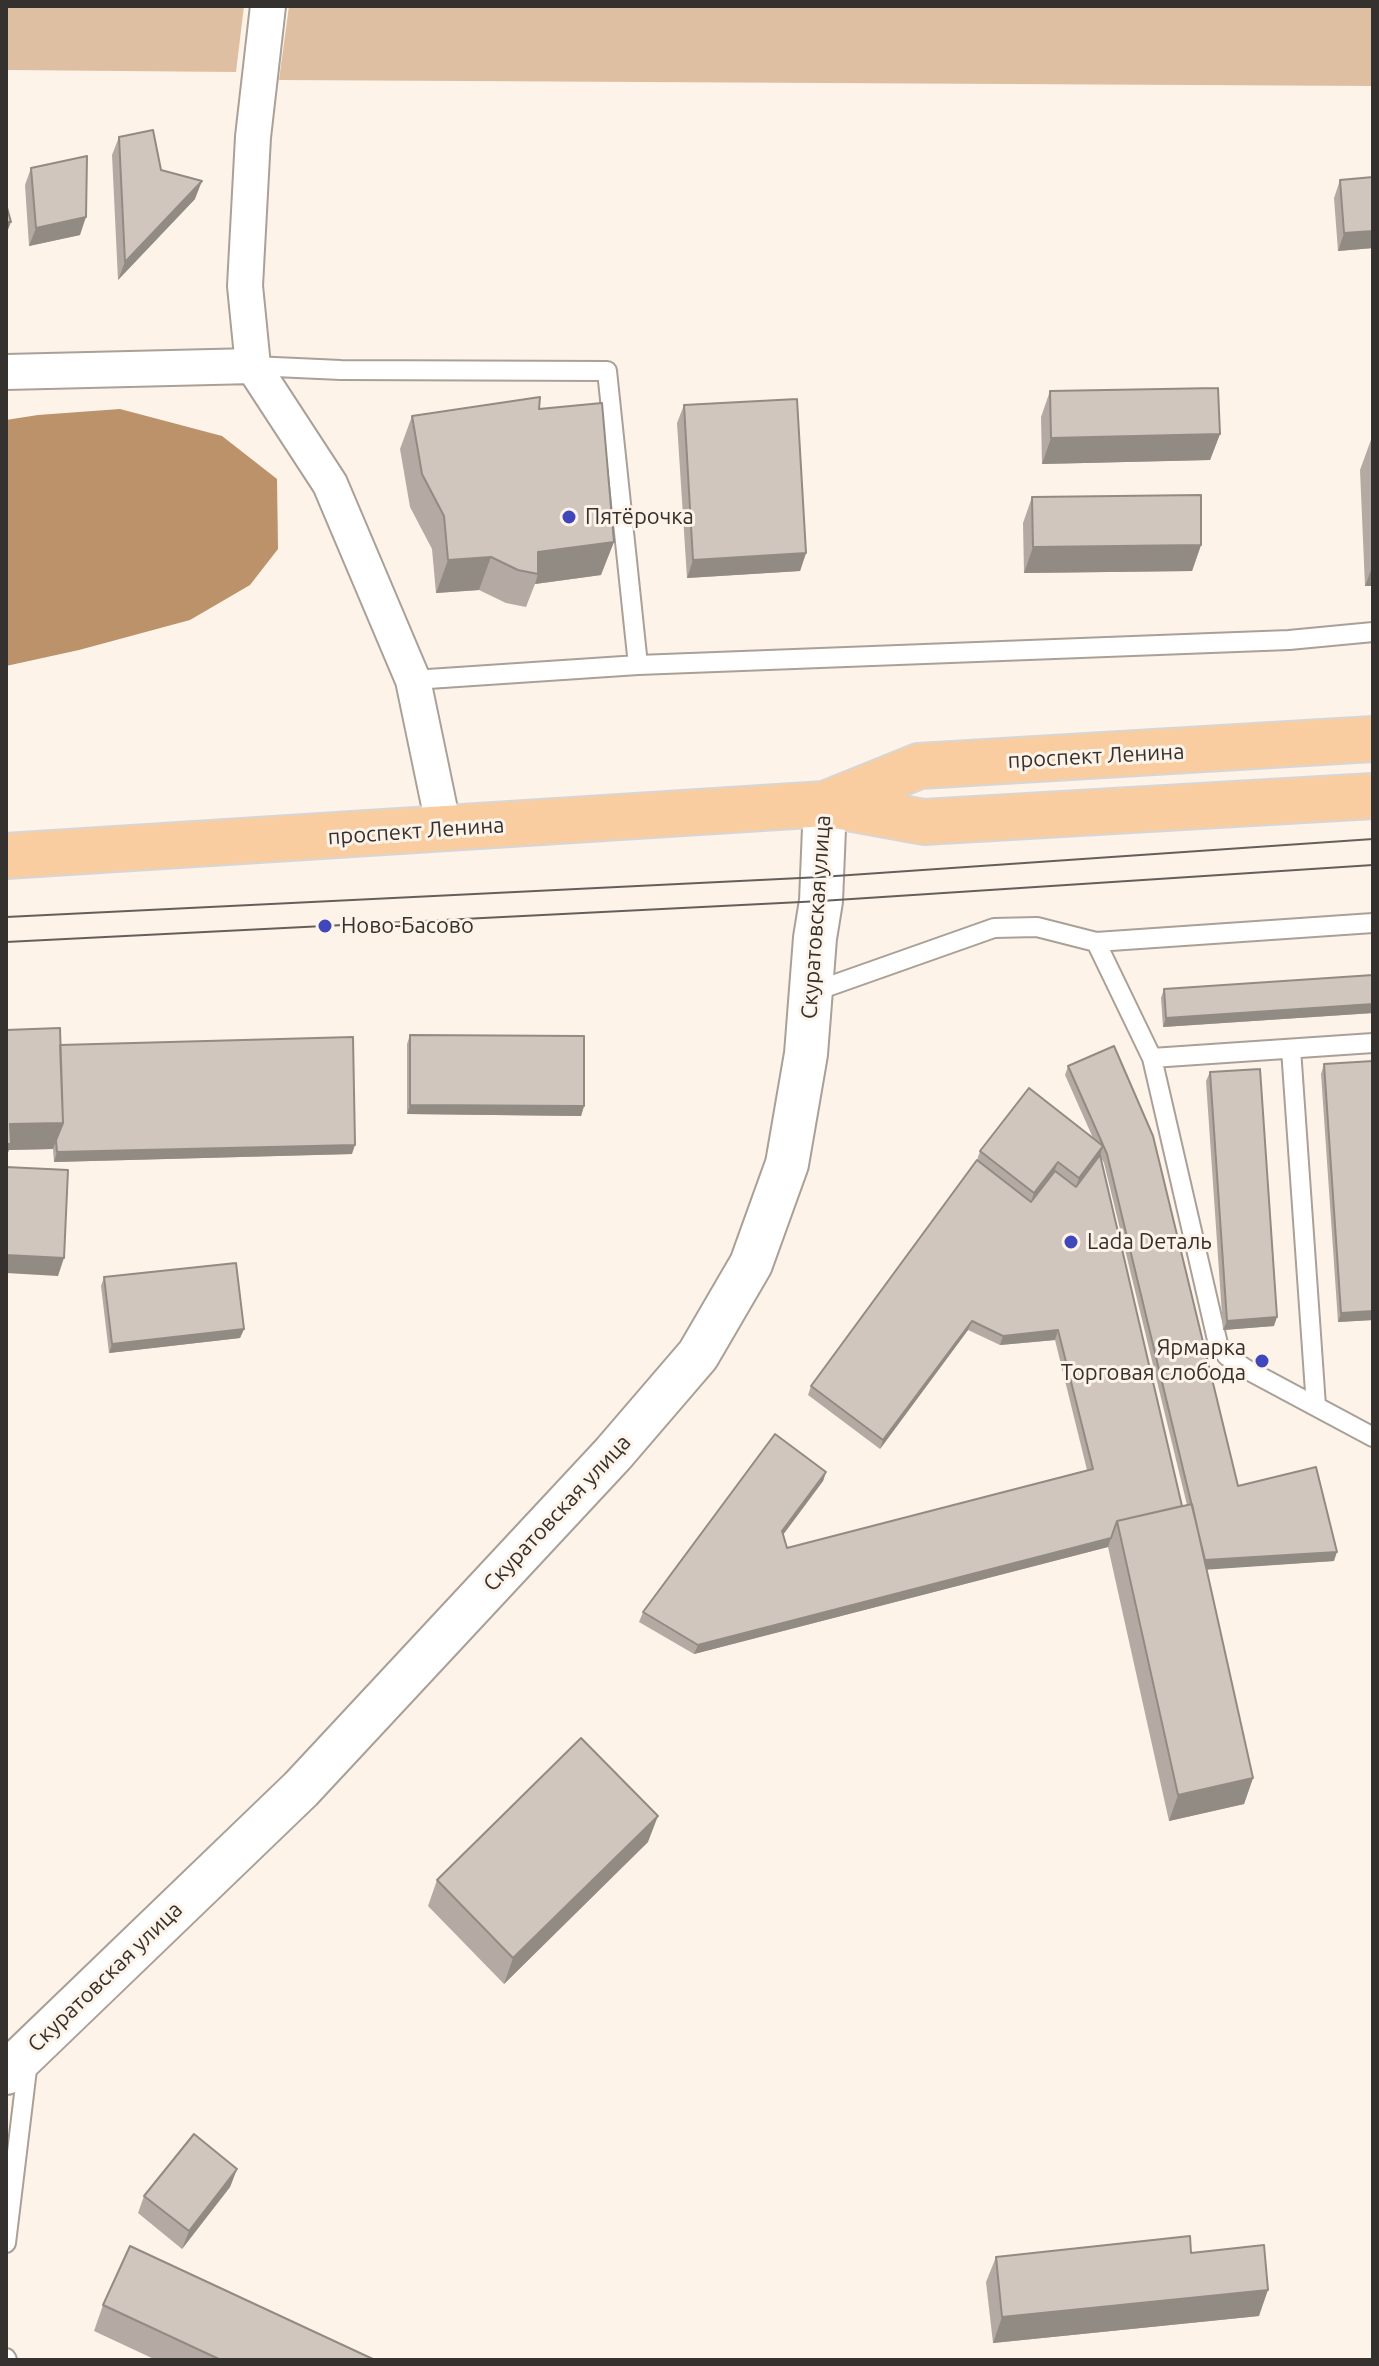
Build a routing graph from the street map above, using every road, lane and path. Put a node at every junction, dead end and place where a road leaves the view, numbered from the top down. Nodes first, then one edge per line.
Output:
1 (268, 6) edge
2 (253, 366) junction
3 (6, 372) edge
4 (1373, 632) edge
5 (638, 665) junction
6 (413, 680) junction
7 (1373, 739) edge
8 (1373, 796) edge
9 (825, 804) junction
10 (444, 829) junction
11 (6, 856) edge
12 (1373, 923) edge
13 (1096, 942) junction
14 (810, 993) junction
15 (1373, 1043) edge
16 (1291, 1049) junction
17 (1152, 1058) junction
18 (1316, 1406) junction
19 (1373, 1437) edge
20 (18, 2062) edge
21 (6, 2243) edge

1 - 2 street
2 - 3 street
2 - 5 lane
2 - 6 street
4 - 5 lane
5 - 6 lane
6 - 10 street
7 - 9 main road, проспект Ленина
8 - 9 main road, проспект Ленина
9 - 10 main road, проспект Ленина
9 - 14 street, Скуратовская улица
10 - 11 main road, проспект Ленина
12 - 13 lane
13 - 14 lane
13 - 17 lane
14 - 20 street, Скуратовская улица
15 - 16 lane
16 - 17 lane
16 - 18 lane
17 - 18 lane
18 - 19 lane
20 - 21 lane

